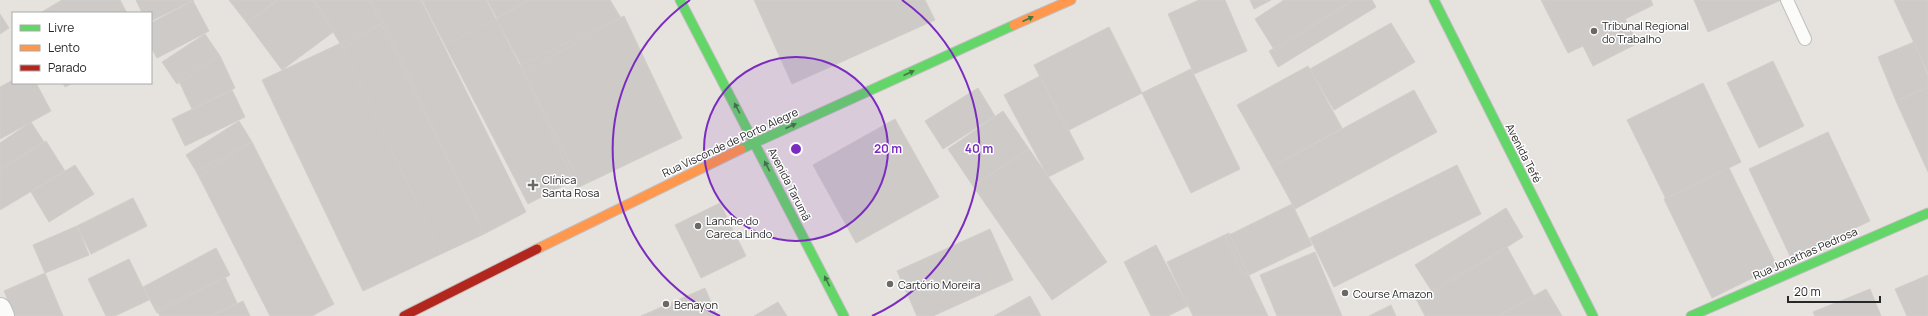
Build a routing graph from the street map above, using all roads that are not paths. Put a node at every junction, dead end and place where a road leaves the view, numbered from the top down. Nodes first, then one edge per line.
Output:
1 (680, 0) edge
2 (1071, 0) edge
3 (1434, 0) edge
4 (1787, 0) edge
5 (1805, 39) dead end
6 (755, 142) junction
7 (1928, 213) edge
8 (0, 309) edge
9 (3, 316) edge
10 (404, 316) edge
11 (844, 316) edge
12 (1592, 316) edge
13 (1691, 316) edge

6 -> 1 street, Avenida Tarumã
6 -> 2 street, Rua Visconde de Porto Alegre
3 - 12 street, Avenida Tefé
4 - 5 lane
6 - 10 street, Rua Visconde de Porto Alegre
11 -> 6 street, Avenida Tarumã
7 - 13 street, Rua Jonathas Pedrosa
8 - 9 street

